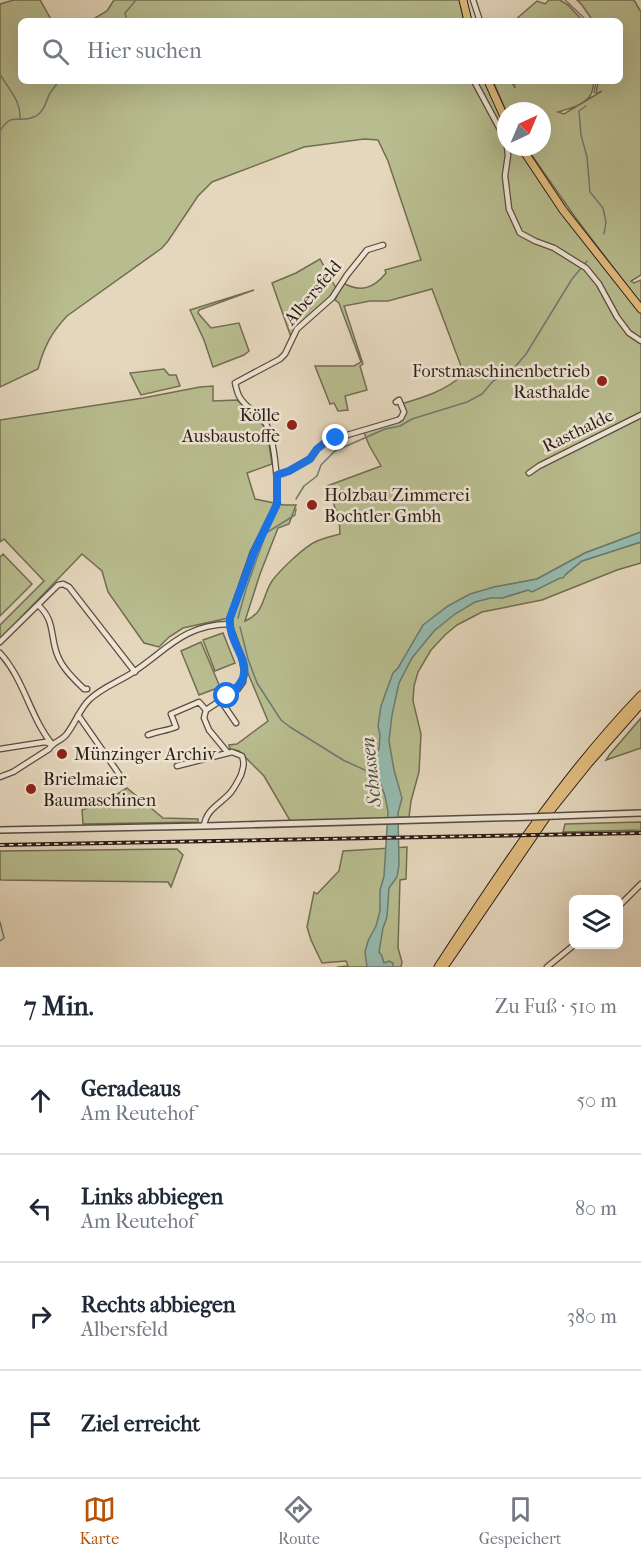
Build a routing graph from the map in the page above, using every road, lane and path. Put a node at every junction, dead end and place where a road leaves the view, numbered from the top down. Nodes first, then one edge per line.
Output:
1 (463, 0) edge
2 (473, 0) edge
3 (467, 18) edge
4 (479, 18) edge
5 (476, 84) edge
6 (489, 84) edge
7 (497, 102) edge
8 (497, 127) edge
9 (508, 156) edge
10 (527, 156) edge
11 (383, 245) dead end
12 (641, 309) edge
13 (641, 341) edge
14 (396, 402) dead end
15 (641, 415) edge
16 (529, 472) dead end
17 (277, 475) junction
18 (38, 605) junction
19 (229, 624) junction
20 (0, 642) edge
21 (0, 653) edge
22 (135, 672) junction
23 (87, 689) dead end
24 (641, 695) edge
25 (220, 701) junction
26 (641, 704) edge
27 (206, 710) junction
28 (78, 715) junction
29 (236, 723) dead end
30 (148, 735) dead end
31 (52, 744) junction
32 (0, 749) edge
33 (228, 753) junction
34 (177, 766) dead end
35 (0, 777) edge
36 (121, 783) dead end
37 (641, 813) edge
38 (204, 826) junction
39 (0, 830) edge
40 (641, 884) edge
41 (623, 903) edge
42 (569, 949) edge
43 (438, 967) edge
44 (444, 967) edge
45 (547, 967) edge

1 - 3 main road
2 - 4 street
5 - 8 street
6 - 7 main road
9 - 13 street
10 - 12 main road
11 - 17 street, Albersfeld
14 - 17 street
15 - 16 street, Rasthalde
17 - 19 street, Albersfeld
18 - 20 street
18 - 22 street
18 - 23 street
19 - 22 street
19 - 25 street
21 - 31 street
22 - 28 street
24 - 43 main road
25 - 27 street
25 - 29 street
26 - 44 main road
27 - 30 street
27 - 33 street
28 - 31 street
28 - 36 street
31 - 32 street
31 - 35 street
33 - 34 street
33 - 38 street
37 - 38 street, bridge
38 - 39 street
40 - 41 street
42 - 45 street

